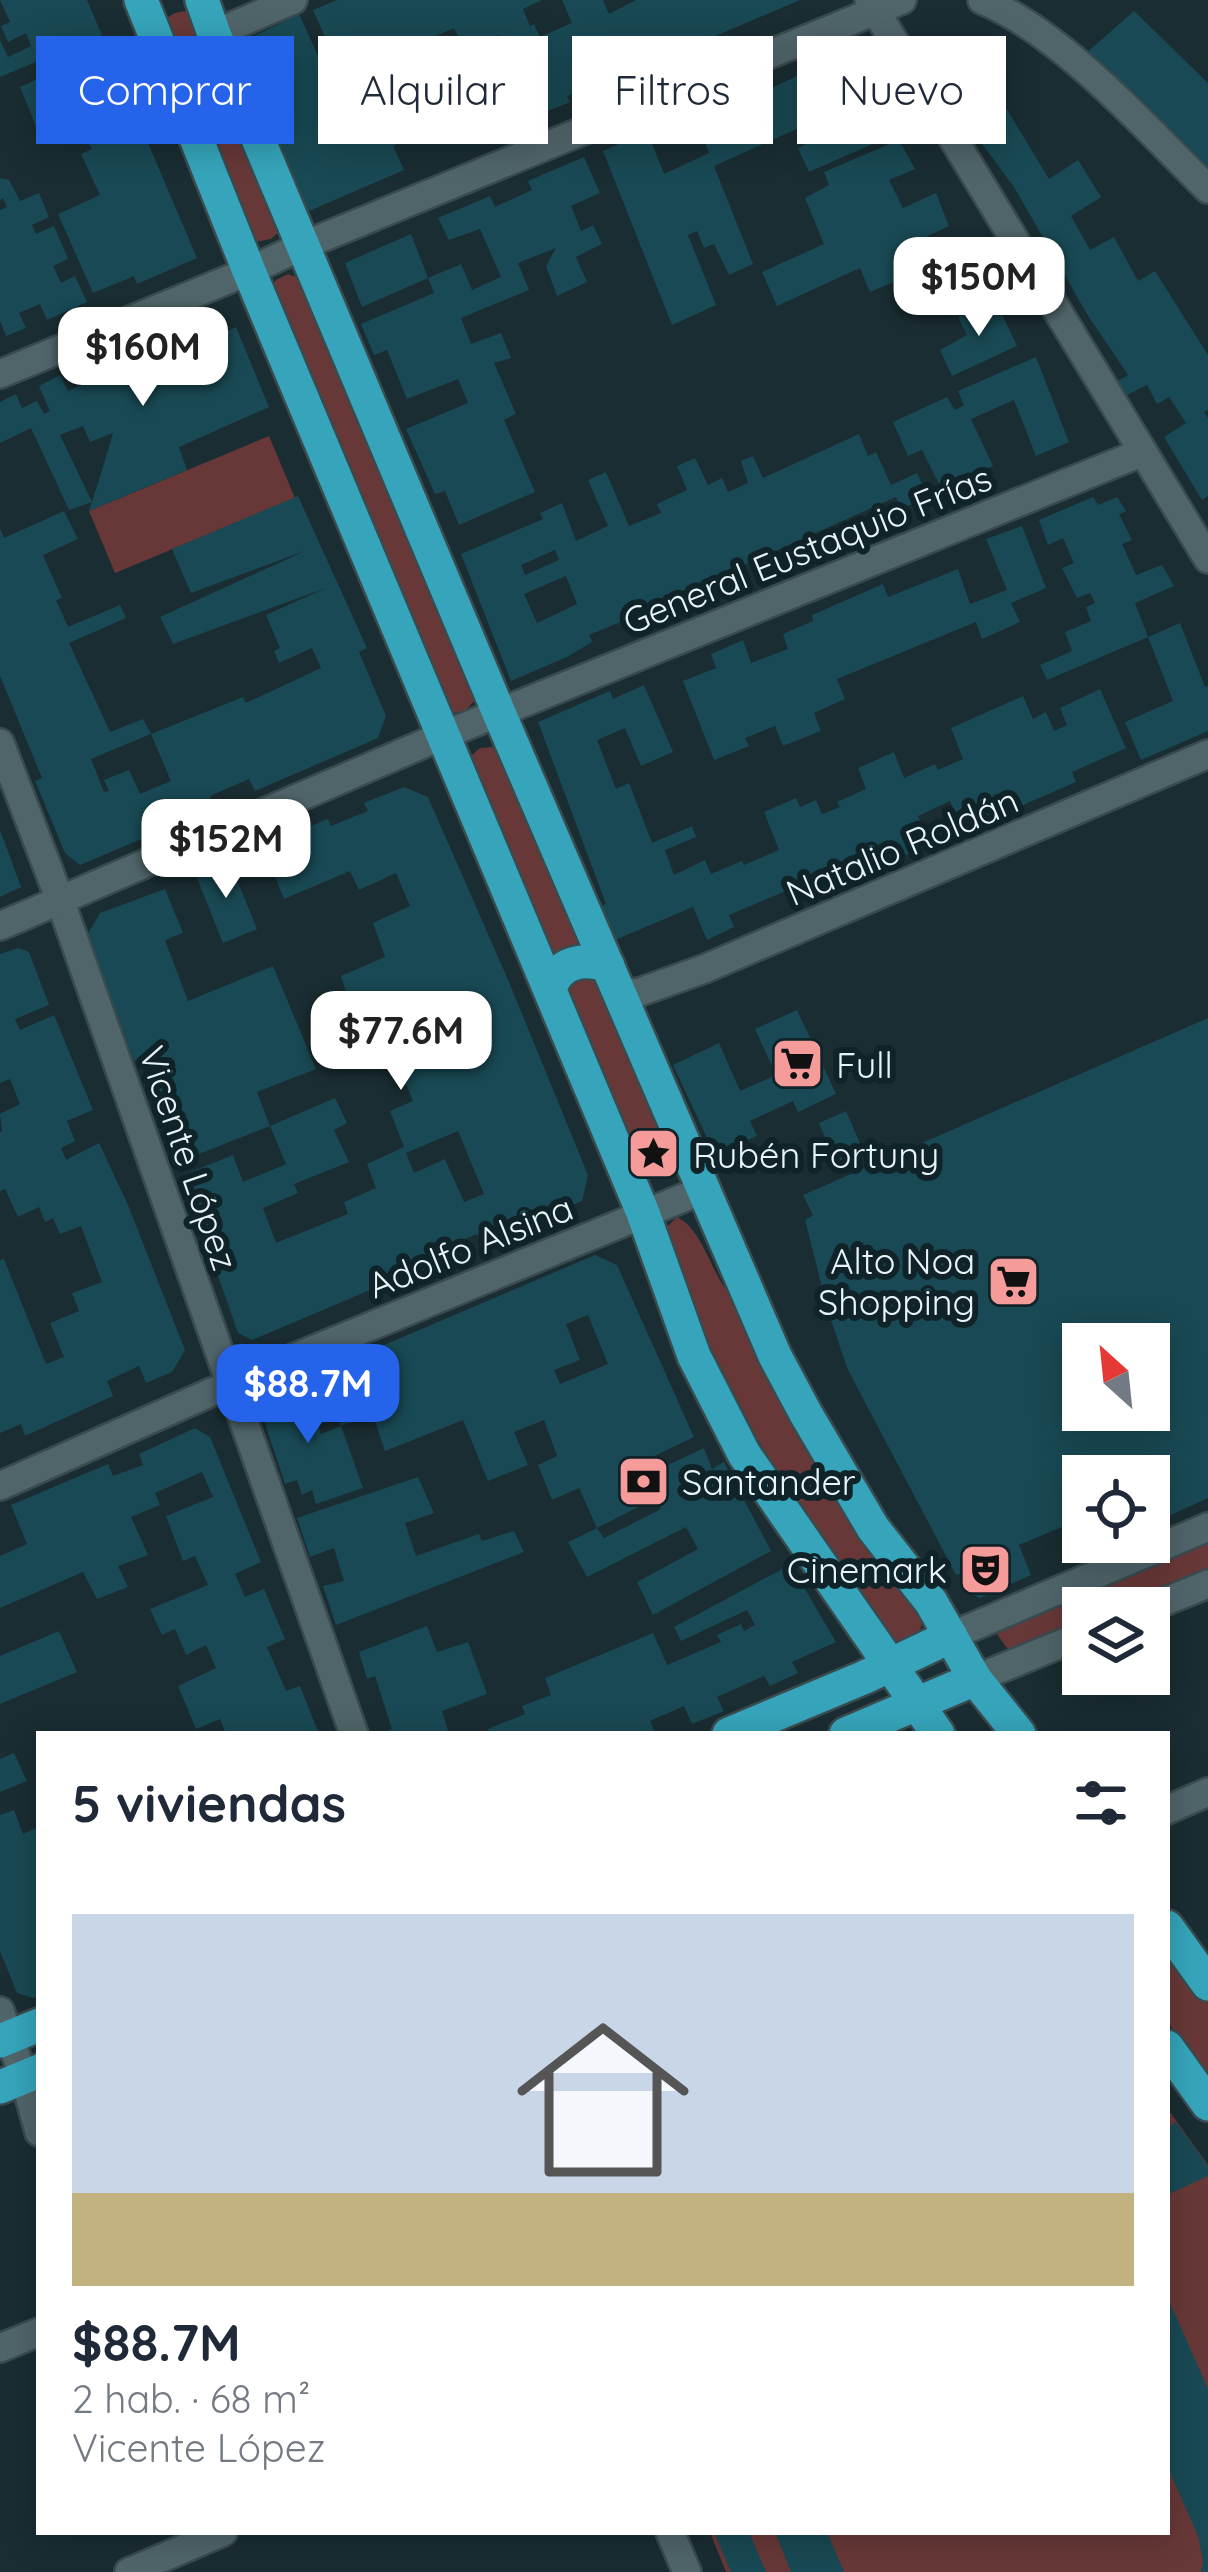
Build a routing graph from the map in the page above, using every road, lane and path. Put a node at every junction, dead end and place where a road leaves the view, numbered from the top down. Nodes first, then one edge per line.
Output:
1 (293, 0) edge
2 (902, 0) edge
3 (982, 0) edge
4 (872, 5) edge
5 (152, 10) edge
6 (202, 10) edge
7 (1208, 189) edge
8 (302, 246) junction
9 (249, 271) junction
10 (0, 374) edge
11 (1143, 452) junction
12 (1208, 559) edge
13 (499, 713) junction
14 (444, 735) junction
15 (0, 743) edge
16 (1208, 754) edge
17 (60, 900) junction
18 (0, 926) edge
19 (614, 979) junction
20 (550, 989) junction
21 (705, 1189) junction
22 (643, 1213) junction
23 (230, 1384) junction
24 (0, 1486) edge
25 (1208, 1527) edge
26 (1208, 1584) edge
27 (1170, 1599) edge
28 (951, 1636) junction
29 (1062, 1644) edge
30 (891, 1664) junction
31 (975, 1679) junction
32 (915, 1704) junction
33 (353, 1731) edge
34 (736, 1731) edge
35 (852, 1731) edge
36 (936, 1731) edge
37 (1017, 1731) edge
38 (1208, 1792) edge
39 (1170, 1809) edge
40 (1170, 1932) edge
41 (1208, 1984) edge
42 (12, 2029) edge
43 (1170, 2052) edge
44 (21, 2079) edge
45 (1208, 2104) edge
46 (36, 2123) edge
47 (36, 2333) edge
48 (0, 2348) edge
49 (215, 2535) edge
50 (671, 2535) edge
51 (170, 2553) edge
52 (129, 2572) edge
53 (687, 2572) edge

1 - 6 street
2 - 4 street
3 - 7 street
4 - 8 street
4 - 11 street
5 - 9 main road
6 - 8 main road
8 - 9 street
8 - 13 main road
9 - 10 street
9 - 14 main road
11 - 12 street
11 - 13 street, General Eustaquio Frías
13 - 14 street, General Eustaquio Frías
13 - 19 main road
14 - 17 street, General Eustaquio Frías
14 - 20 main road
15 - 17 street, Vicente López
16 - 19 street, Natalio Roldán
17 - 18 street, General Eustaquio Frías
17 - 23 street, Vicente López
19 - 20 main road
19 - 21 main road
20 - 22 main road
21 - 22 street, Adolfo Alsina
21 - 28 main road
22 - 23 street, Adolfo Alsina
22 - 30 main road
23 - 24 street, Adolfo Alsina
23 - 33 street, Vicente López
25 - 28 street
26 - 27 street
28 - 30 main road
28 - 31 main road
29 - 31 street
30 - 32 main road
30 - 34 main road
31 - 32 main road
31 - 37 main road
32 - 35 main road
32 - 36 main road
38 - 39 street
40 - 41 main road
42 - 44 street
43 - 45 main road
44 - 46 street
47 - 48 street
49 - 51 street
50 - 53 street
51 - 52 street

